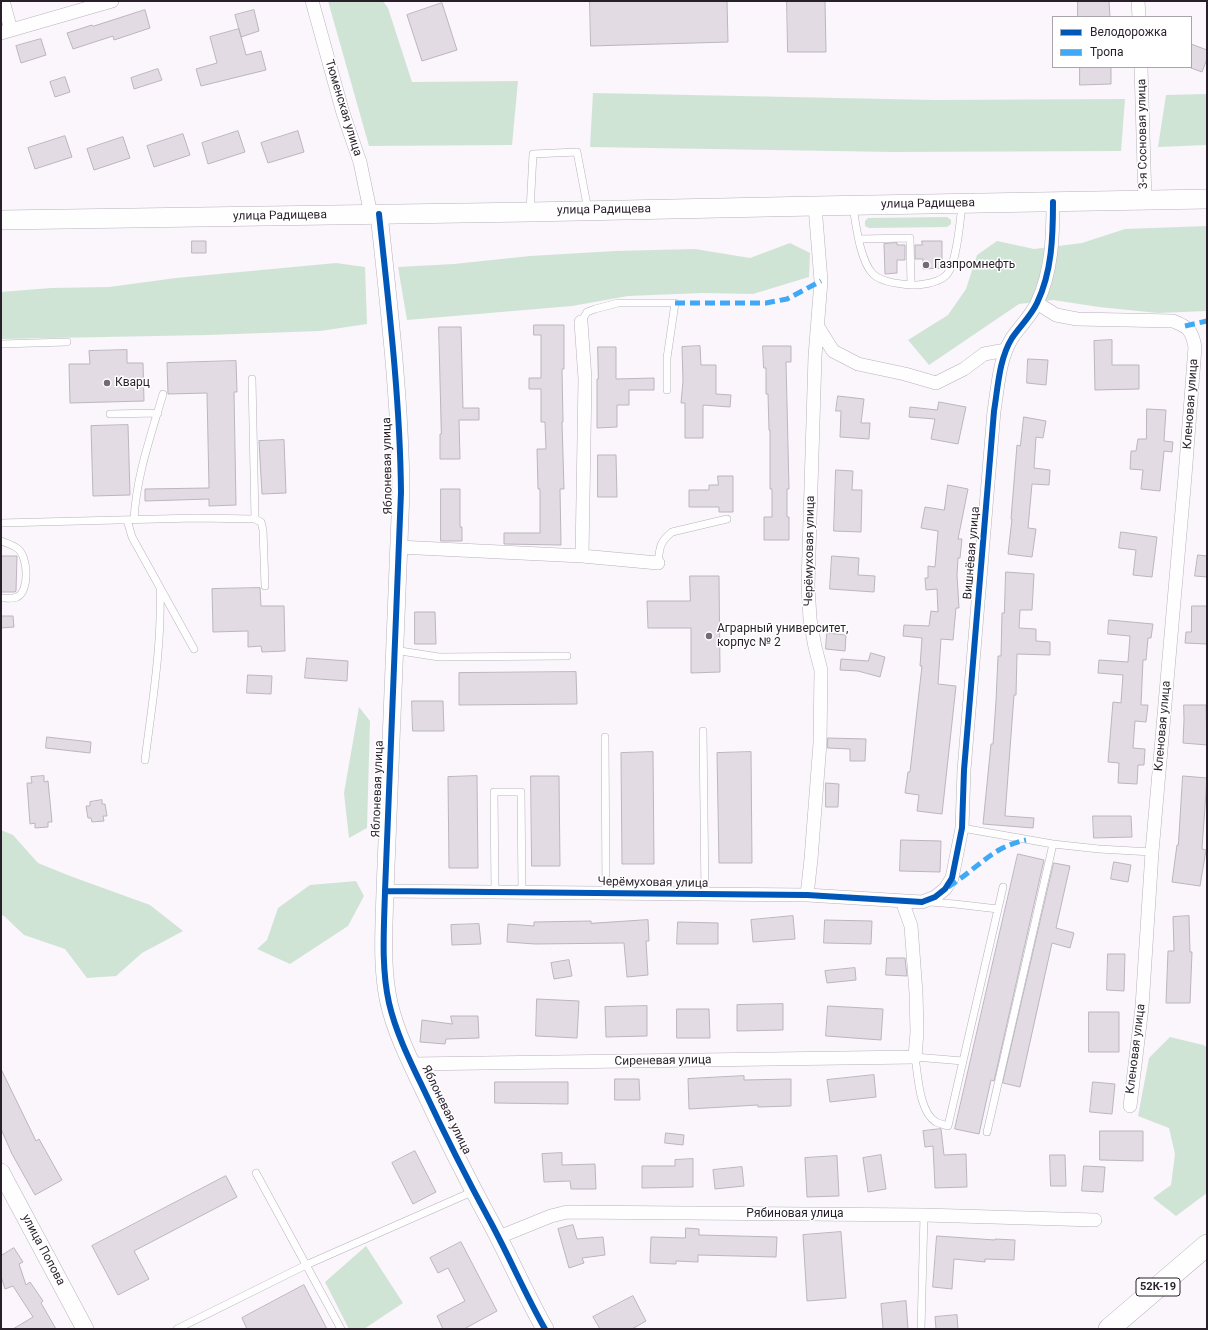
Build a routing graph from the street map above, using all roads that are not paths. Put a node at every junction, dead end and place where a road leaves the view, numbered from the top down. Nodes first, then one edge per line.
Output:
1 (3, 1) edge
2 (112, 1) edge
3 (312, 1) edge
4 (1138, 1) edge
5 (1138, 16) edge
6 (6, 31) edge
7 (1141, 68) edge
8 (1207, 199) edge
9 (1145, 201) junction
10 (1053, 202) junction
11 (962, 203) junction
12 (853, 205) junction
13 (815, 206) junction
14 (588, 210) junction
15 (530, 212) junction
16 (375, 214) junction
17 (1, 220) edge
18 (859, 239) junction
19 (911, 285) junction
20 (1037, 303) junction
21 (581, 322) joint
22 (818, 327) junction
23 (67, 342) dead end
24 (1, 344) edge
25 (1006, 350) junction
26 (252, 379) dead end
27 (667, 390) dead end
28 (164, 394) dead end
29 (158, 413) junction
30 (110, 414) dead end
31 (256, 519) junction
32 (131, 520) junction
33 (727, 520) dead end
34 (1, 523) edge
35 (1, 541) edge
36 (398, 547) junction
37 (582, 556) junction
38 (658, 563) joint
39 (265, 586) dead end
40 (160, 588) junction
41 (1, 598) edge
42 (194, 649) dead end
43 (394, 650) junction
44 (567, 656) dead end
45 (703, 730) dead end
46 (605, 737) dead end
47 (145, 760) dead end
48 (962, 828) junction
49 (1053, 844) junction
50 (1152, 852) junction
51 (1003, 887) dead end
52 (385, 892) junction
53 (495, 892) junction
54 (522, 893) junction
55 (606, 894) junction
56 (705, 895) junction
57 (807, 896) junction
58 (902, 901) junction
59 (922, 902) junction
60 (998, 909) junction
61 (915, 1057) junction
62 (963, 1061) junction
63 (412, 1064) junction
64 (1130, 1106) dead end
65 (987, 1132) dead end
66 (1, 1172) edge
67 (256, 1173) dead end
68 (474, 1191) junction
69 (924, 1215) junction
70 (1095, 1220) dead end
71 (499, 1237) junction
72 (1207, 1246) edge
73 (306, 1265) junction
74 (85, 1329) edge
75 (177, 1329) edge
76 (340, 1329) edge
77 (545, 1329) edge
78 (921, 1329) edge
79 (1109, 1329) edge

1 - 6 street
2 - 6 street
3 - 16 street, Тюменская улица
4 - 5 street
7 - 9 street, 3-я Сосновая улица
8 - 9 main road, улица Радищева
9 - 10 main road, улица Радищева
10 - 11 main road, улица Радищева
10 - 20 street, Вишнёвая улица
11 - 12 main road, улица Радищева
11 - 19 lane
12 - 13 main road, улица Радищева
12 - 18 lane
13 - 14 main road, улица Радищева
13 - 22 street, Черёмуховая улица
14 - 15 main road, улица Радищева
14 - 15 lane
15 - 16 main road, улица Радищева
16 - 17 main road, улица Радищева
16 - 36 street, Яблоневая улица
18 - 19 lane
18 - 19 lane
20 - 25 street, Вишнёвая улица
20 - 50 street, Кленовая улица
21 - 27 lane
21 - 37 street
22 - 25 street
22 - 57 street, Черёмуховая улица
23 - 24 lane
25 - 48 street, Вишнёвая улица
26 - 31 lane
28 - 29 lane
29 - 30 lane
29 - 32 lane
31 - 32 lane
31 - 39 lane
32 - 34 lane
32 - 40 lane
33 - 38 lane
35 - 41 lane
36 - 37 street
36 - 43 street, Яблоневая улица
37 - 38 street
40 - 42 lane
40 - 47 lane
43 - 44 lane
43 - 52 street, Яблоневая улица
45 - 56 lane
46 - 55 lane
48 - 49 lane
48 - 59 street, Вишнёвая улица
49 - 50 lane
49 - 65 lane
50 - 64 street, Кленовая улица
51 - 60 lane
52 - 53 street, Черёмуховая улица
52 - 63 street, Яблоневая улица
53 - 54 street, Черёмуховая улица
53 - 54 lane
54 - 55 street, Черёмуховая улица
55 - 56 street, Черёмуховая улица
56 - 57 street, Черёмуховая улица
57 - 58 street, Черёмуховая улица
58 - 59 street, Черёмуховая улица
58 - 61 street
59 - 60 lane
60 - 62 lane
61 - 62 lane
61 - 62 lane
61 - 63 street, Сиреневая улица
63 - 68 street, Яблоневая улица
66 - 74 street, улица Попова
67 - 73 lane
68 - 71 street, Яблоневая улица
68 - 73 lane
69 - 70 street, Рябиновая улица
69 - 71 street, Рябиновая улица
69 - 78 lane
71 - 77 street, Яблоневая улица
72 - 79 main road, 52К-19
73 - 75 lane
73 - 76 lane

